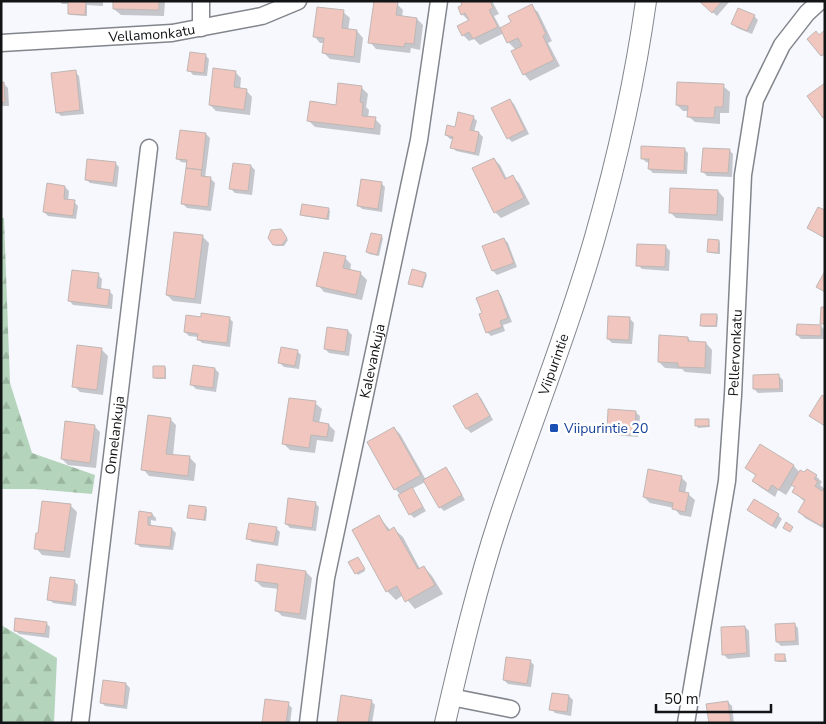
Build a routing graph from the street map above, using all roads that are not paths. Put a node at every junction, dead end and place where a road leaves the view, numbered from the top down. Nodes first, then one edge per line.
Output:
1 (201, 1) edge
2 (298, 1) edge
3 (439, 1) edge
4 (646, 1) edge
5 (820, 1) edge
6 (201, 28) junction
7 (1, 43) edge
8 (149, 148) dead end
9 (451, 697) junction
10 (511, 709) dead end
11 (80, 723) edge
12 (308, 723) edge
13 (445, 723) edge
14 (686, 723) edge

1 - 6 street
2 - 6 street, Vellamonkatu
3 - 12 street, Kalevankuja
4 - 9 main road, Viipurintie
5 - 14 street, Pellervonkatu
6 - 7 street, Vellamonkatu
8 - 11 street, Onnelankuja
9 - 10 street
9 - 13 main road, Viipurintie

